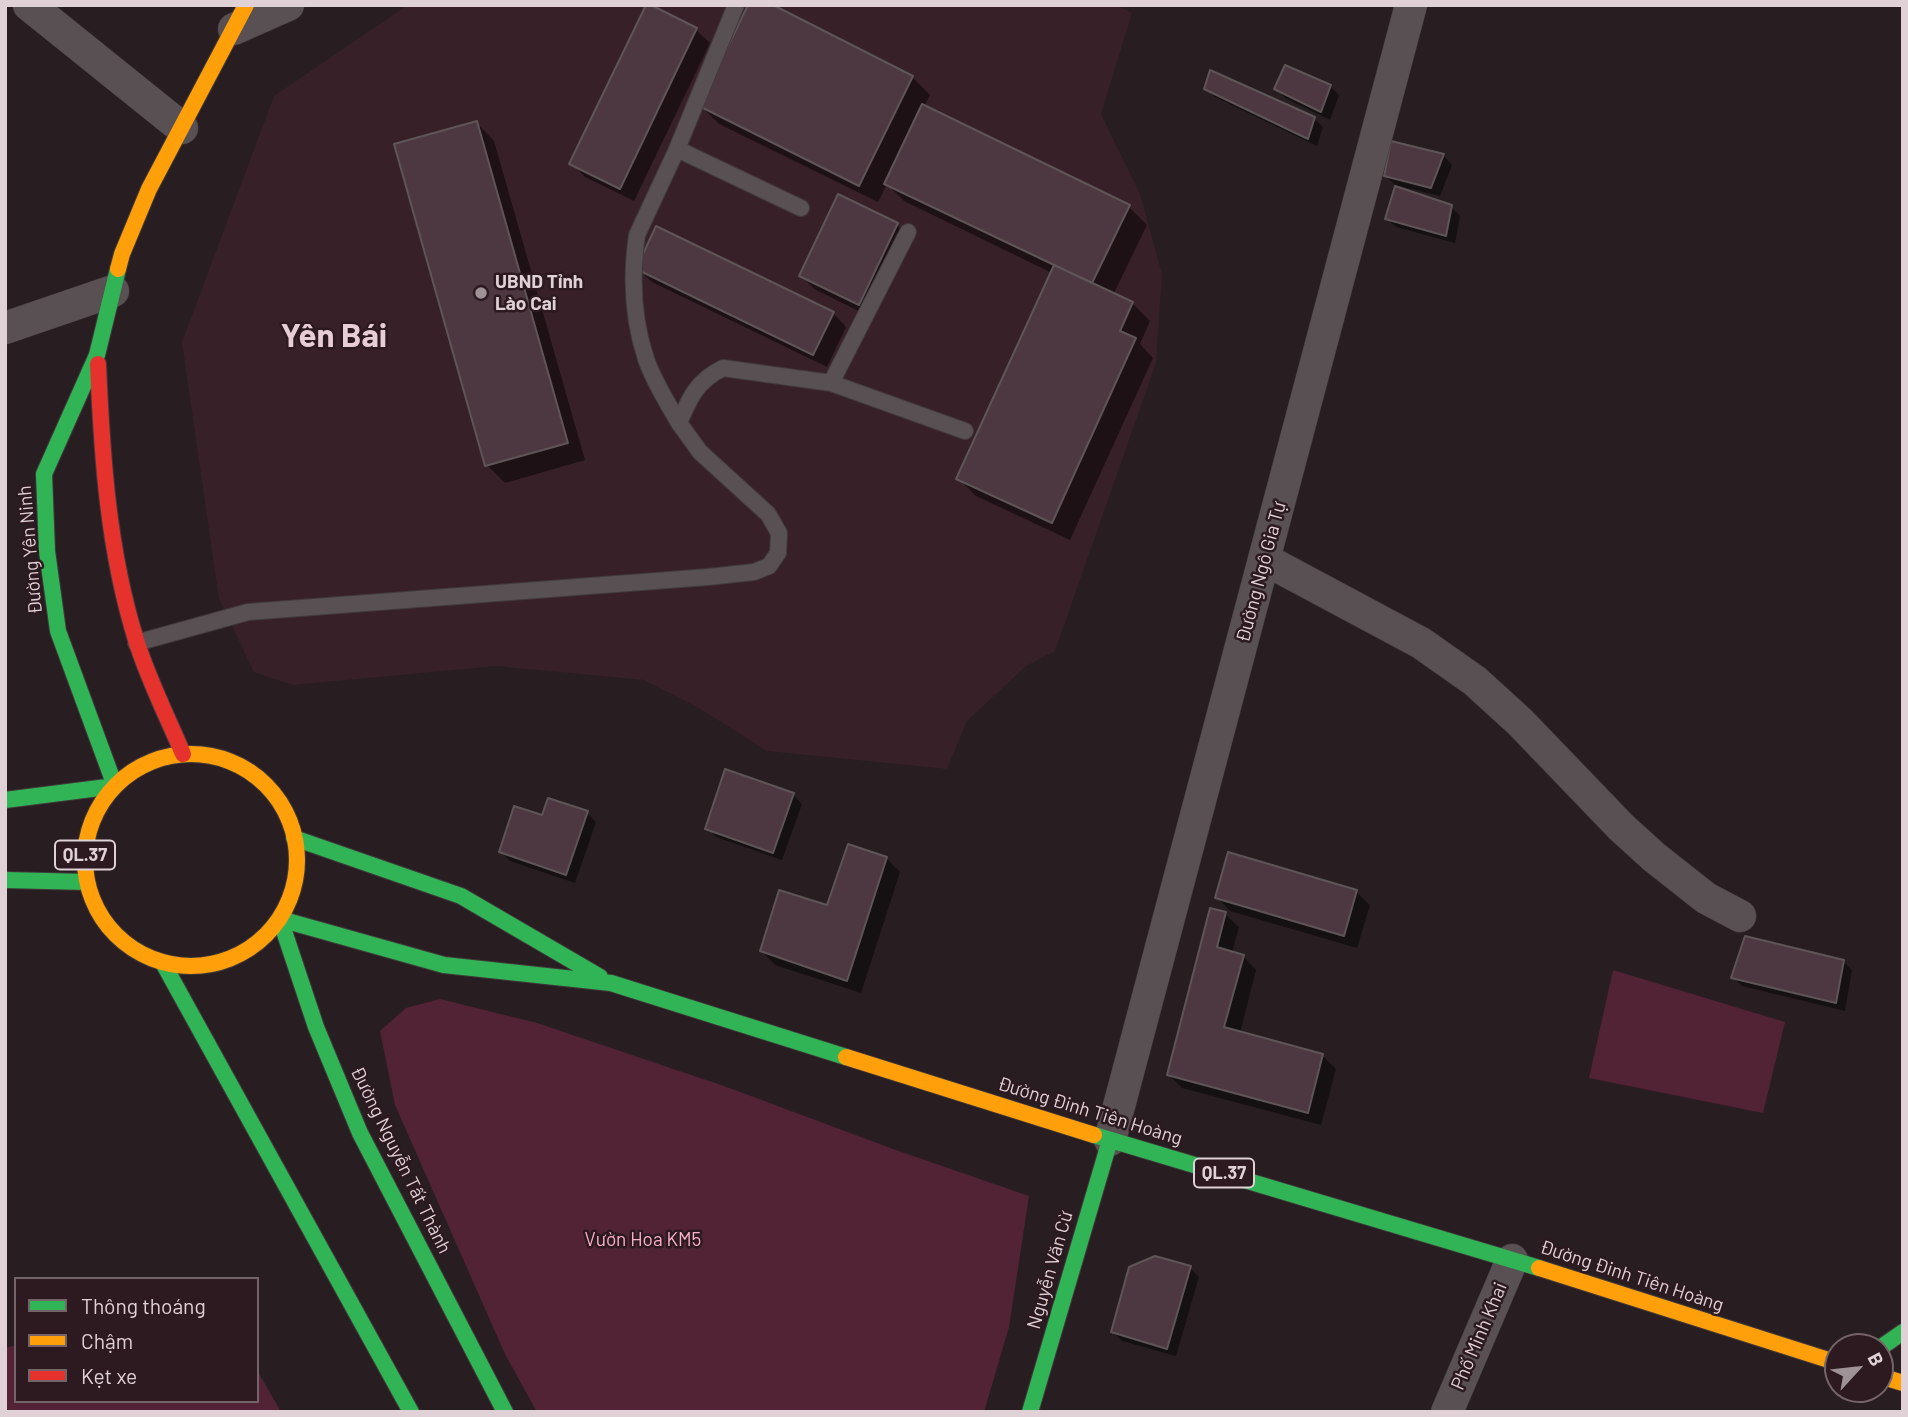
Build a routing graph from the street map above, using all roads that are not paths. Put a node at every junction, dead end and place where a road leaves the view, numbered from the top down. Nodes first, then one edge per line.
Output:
1 (29, 5) edge
2 (288, 5) edge
3 (736, 5) edge
4 (1411, 5) edge
5 (240, 17) edge
6 (182, 128) junction
7 (677, 149) junction
8 (801, 208) dead end
9 (908, 232) dead end
10 (113, 291) junction
11 (5, 328) edge
12 (97, 355) junction
13 (831, 383) junction
14 (678, 423) junction
15 (965, 431) dead end
16 (1264, 559) junction
17 (136, 643) junction
18 (183, 754) junction
19 (115, 786) junction
20 (5, 800) edge
21 (295, 838) junction
22 (5, 880) edge
23 (87, 882) junction
24 (1740, 916) dead end
25 (280, 919) junction
26 (163, 963) junction
27 (611, 983) junction
28 (1110, 1140) junction
29 (1512, 1260) junction
30 (1824, 1359) edge
31 (411, 1412) edge
32 (505, 1412) edge
33 (1030, 1412) edge
34 (1447, 1412) edge

1 - 6 street
2 - 5 street
3 - 7 lane
4 - 16 street, Đường Ngô Gia Tự
5 - 6 main road, Đường Yên Ninh
6 - 10 main road, Đường Yên Ninh
7 - 8 lane
7 - 14 lane
9 - 13 lane
10 - 11 street
10 - 12 main road, Đường Yên Ninh
12 - 17 main road, Đường Yên Ninh
12 - 19 main road, Đường Yên Ninh
13 - 14 lane
13 - 15 lane
14 - 17 lane
16 - 24 street
16 - 28 street, Đường Ngô Gia Tự
17 - 18 main road, Đường Yên Ninh
18 - 19 main road, QL.37
18 - 21 main road, QL.37
19 - 20 main road, QL.37
19 - 23 main road, QL.37
21 - 25 main road, QL.37
21 - 27 main road, Đường Đinh Tiên Hoàng / QL.37
22 - 23 main road, QL.37
23 - 26 main road, QL.37
25 - 26 main road, QL.37
25 - 27 main road, Đường Đinh Tiên Hoàng / QL.37
25 - 32 main road, Đường Nguyễn Tất Thành
26 - 31 main road
27 - 28 main road, Đường Đinh Tiên Hoàng / QL.37
28 - 29 main road, Đường Đinh Tiên Hoàng / QL.37
28 - 33 main road, Nguyễn Văn Cừ
29 - 30 main road, Đường Đinh Tiên Hoàng / QL.37
29 - 34 street, Phố Minh Khai

